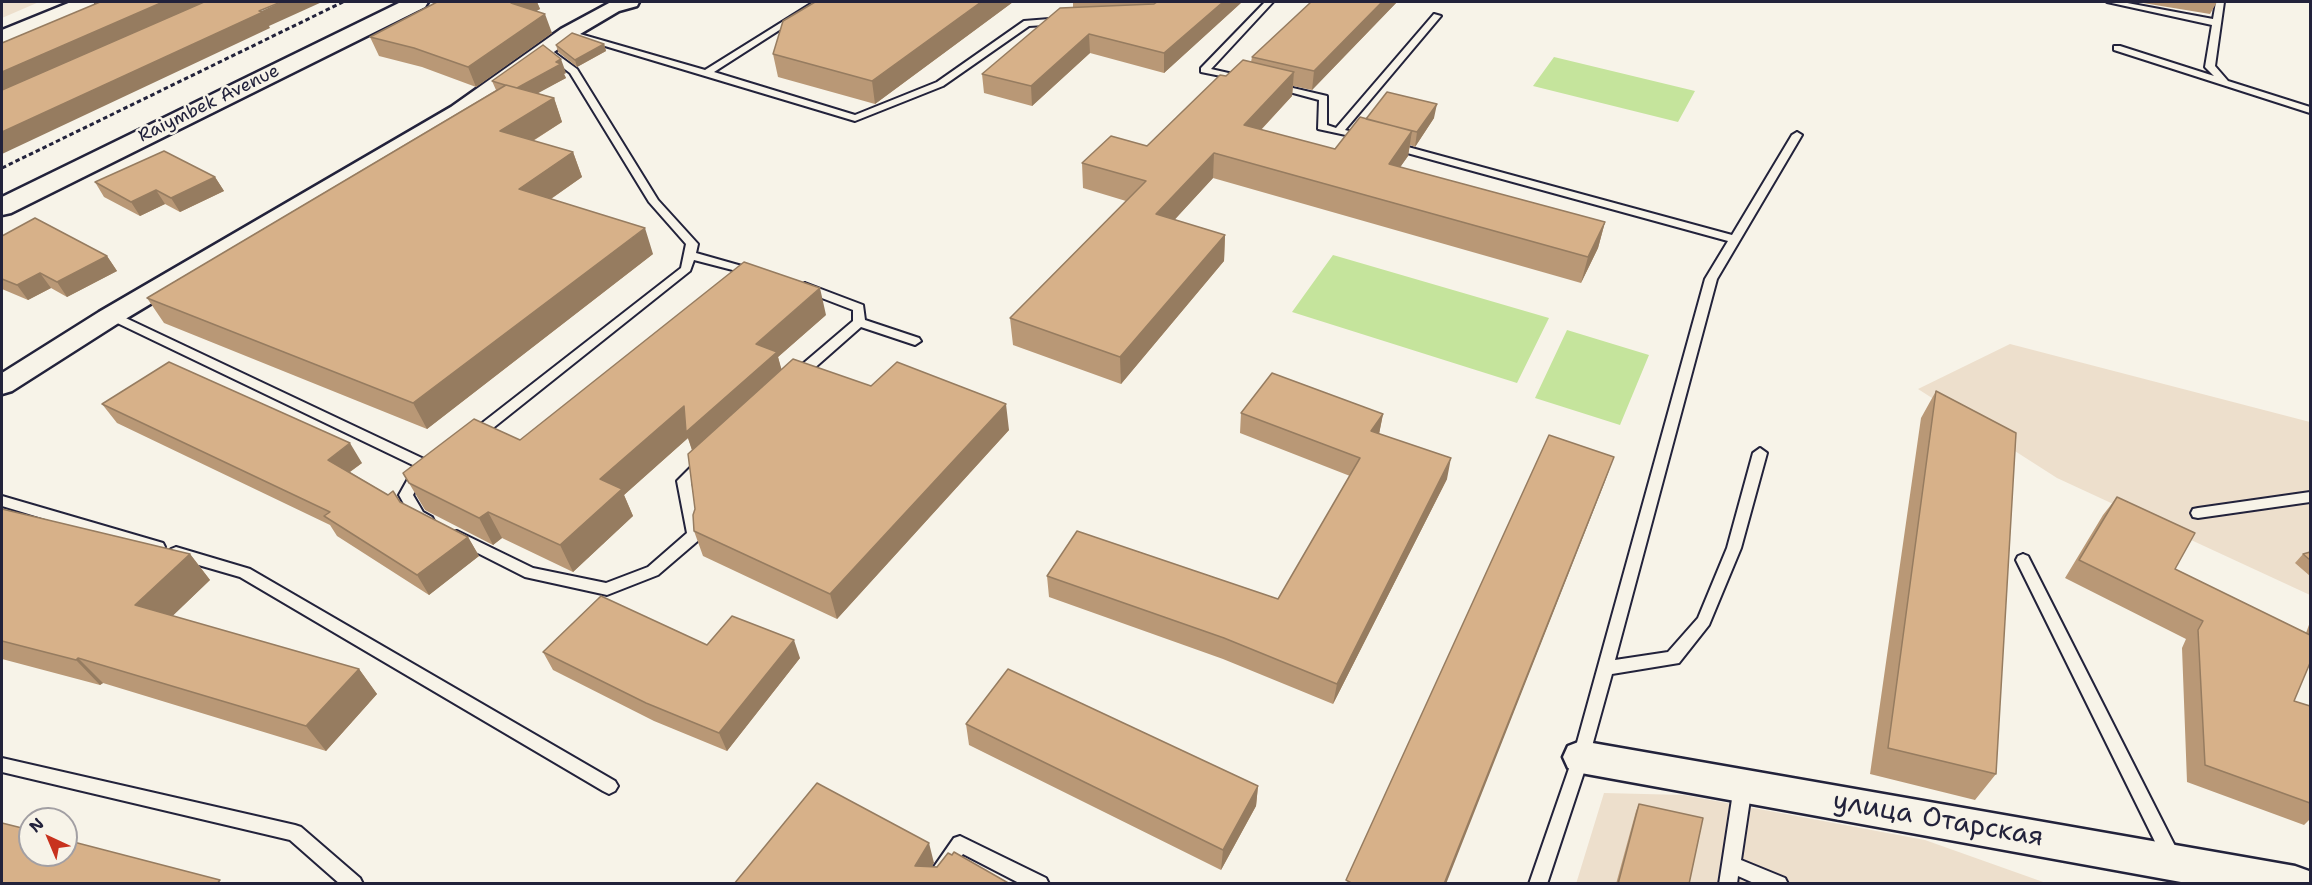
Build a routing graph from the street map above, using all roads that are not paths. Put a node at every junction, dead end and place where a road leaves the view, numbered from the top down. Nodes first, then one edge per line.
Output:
1 (86, 2) edge
2 (417, 2) edge
3 (819, 2) edge
4 (1269, 2) edge
5 (2111, 2) edge
6 (2220, 2) edge
7 (610, 3) edge
8 (1437, 16) dead end
9 (1073, 21) edge
10 (2217, 23) junction
11 (568, 33) junction
12 (2, 37) edge
13 (2117, 48) dead end
14 (545, 49) junction
15 (706, 73) junction
16 (2239, 88) junction
17 (2310, 110) edge
18 (1339, 131) junction
19 (1797, 135) dead end
20 (1373, 141) edge
21 (1385, 144) edge
22 (2, 207) edge
23 (1735, 239) junction
24 (689, 255) junction
25 (766, 276) edge
26 (787, 282) edge
27 (113, 315) junction
28 (859, 322) junction
29 (915, 341) dead end
30 (789, 383) edge
31 (2, 385) edge
32 (1760, 453) dead end
33 (710, 457) edge
34 (423, 464) junction
35 (2310, 497) edge
36 (2, 501) edge
37 (2198, 513) dead end
38 (2023, 560) dead end
39 (1606, 668) junction
40 (1581, 757) junction
41 (2, 765) edge
42 (609, 786) dead end
43 (1743, 786) junction
44 (2174, 862) junction
45 (1731, 865) junction
46 (354, 884) edge
47 (931, 884) edge
48 (1040, 884) edge
49 (1538, 884) edge
50 (1728, 884) edge
51 (1779, 884) edge
52 (2295, 884) edge

1 - 12 street
2 - 22 main road, Raiymbek Avenue
3 - 15 lane
4 - 18 lane
5 - 10 lane
6 - 10 lane
7 - 11 street
8 - 18 lane
9 - 15 lane
10 - 16 lane
11 - 14 street
11 - 15 lane
13 - 16 lane
14 - 24 lane
14 - 27 street
16 - 17 lane
18 - 20 lane
19 - 23 lane
21 - 23 lane
23 - 39 lane
24 - 25 lane
24 - 34 lane
26 - 28 lane
27 - 31 street
27 - 34 lane
28 - 29 lane
28 - 30 lane
32 - 39 lane
33 - 34 lane
35 - 37 lane
36 - 42 lane
38 - 44 lane
39 - 40 lane
40 - 43 street, улица Отарская
40 - 49 lane
41 - 46 lane
43 - 44 street, улица Отарская
43 - 45 lane
44 - 52 street, улица Отарская
45 - 50 lane
45 - 51 lane
47 - 48 lane

